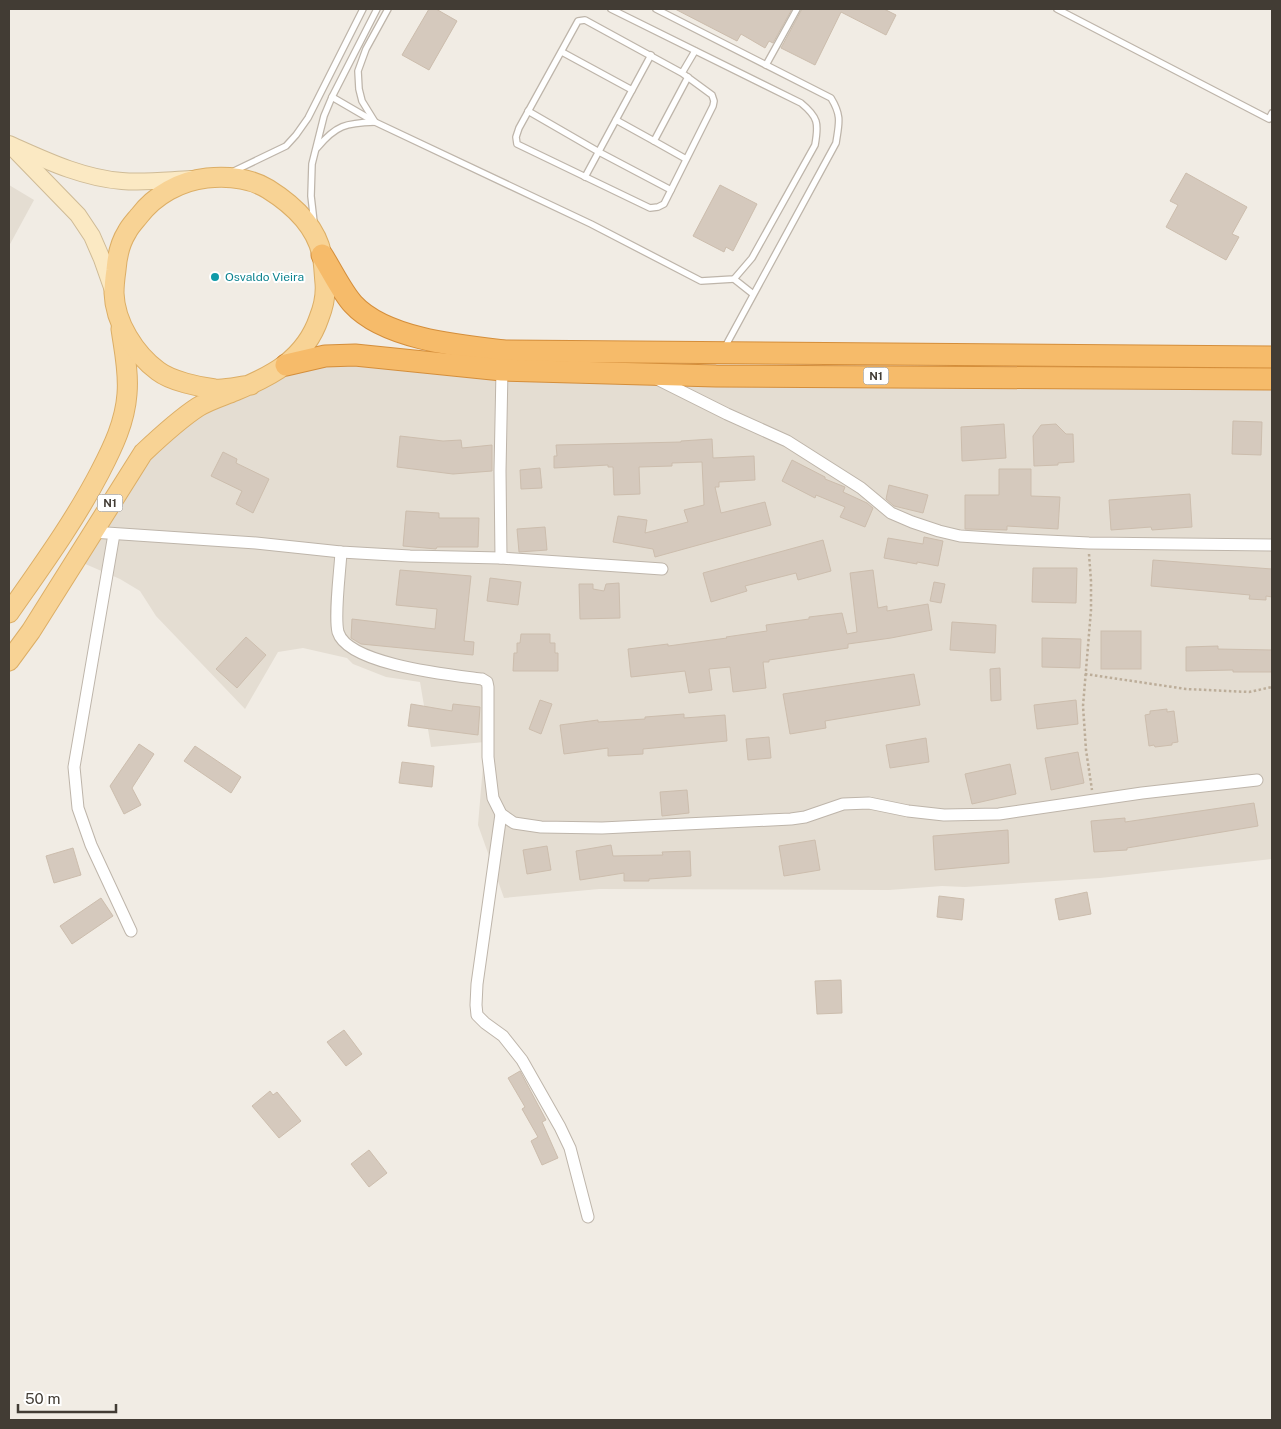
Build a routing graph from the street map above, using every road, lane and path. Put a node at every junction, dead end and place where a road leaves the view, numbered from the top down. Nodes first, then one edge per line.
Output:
1 (363, 9) edge
2 (377, 9) edge
3 (388, 9) edge
4 (611, 9) edge
5 (656, 9) edge
6 (797, 9) edge
7 (1057, 9) edge
8 (696, 51) junction
9 (562, 52) junction
10 (651, 55) junction
11 (766, 65) junction
12 (682, 73) junction
13 (688, 77) junction
14 (632, 90) junction
15 (332, 96) junction
16 (528, 111) junction
17 (1272, 113) edge
18 (616, 120) junction
19 (375, 122) junction
20 (654, 141) junction
21 (9, 144) edge
22 (316, 149) junction
23 (599, 152) junction
24 (686, 159) junction
25 (223, 176) junction
26 (585, 177) junction
27 (196, 179) junction
28 (671, 190) junction
29 (319, 247) junction
30 (734, 279) junction
31 (114, 294) junction
32 (753, 294) junction
33 (119, 316) junction
34 (720, 353) junction
35 (1272, 357) edge
36 (286, 365) junction
37 (502, 370) junction
38 (646, 374) junction
39 (1272, 379) edge
40 (251, 385) junction
41 (92, 532) junction
42 (114, 534) junction
43 (1088, 543) junction
44 (1272, 545) edge
45 (341, 552) junction
46 (501, 558) junction
47 (662, 569) dead end
48 (9, 613) edge
49 (9, 661) edge
50 (1085, 674) junction
51 (1272, 687) edge
52 (1257, 780) dead end
53 (1094, 800) junction
54 (501, 814) junction
55 (131, 931) dead end
56 (588, 1217) dead end

1 - 25 lane
2 - 15 lane
3 - 19 lane
4 - 8 lane
5 - 11 lane
6 - 11 lane
7 - 17 lane
8 - 12 lane
8 - 30 lane
9 - 10 lane
9 - 14 lane
9 - 16 lane
10 - 12 lane
10 - 14 lane
11 - 32 lane
12 - 13 lane
13 - 20 lane
13 - 24 lane
14 - 18 lane
15 - 19 lane
15 - 22 lane
16 - 23 lane
16 - 26 lane
18 - 20 lane
18 - 23 lane
19 - 22 lane
19 - 30 lane
20 - 24 lane
21 - 27 street
21 - 31 street
22 - 29 lane
23 - 26 lane
23 - 28 lane
24 - 28 lane
25 - 27 main road
25 - 29 main road
26 - 28 lane
27 - 31 main road
29 - 34 highway, N1
29 - 36 main road
30 - 32 lane
31 - 33 main road
32 - 34 lane
33 - 40 main road
33 - 48 main road, N1
34 - 35 highway, N1
36 - 37 highway, N1
36 - 40 main road
37 - 38 highway, N1
37 - 46 street
38 - 39 highway, N1
38 - 43 street
40 - 41 main road, N1
41 - 42 street
41 - 49 main road, N1
42 - 45 street
42 - 55 street
43 - 44 street
43 - 50 path
45 - 46 street
45 - 54 street
46 - 47 street
50 - 51 path
50 - 53 path
52 - 53 street
53 - 54 street
54 - 56 street

